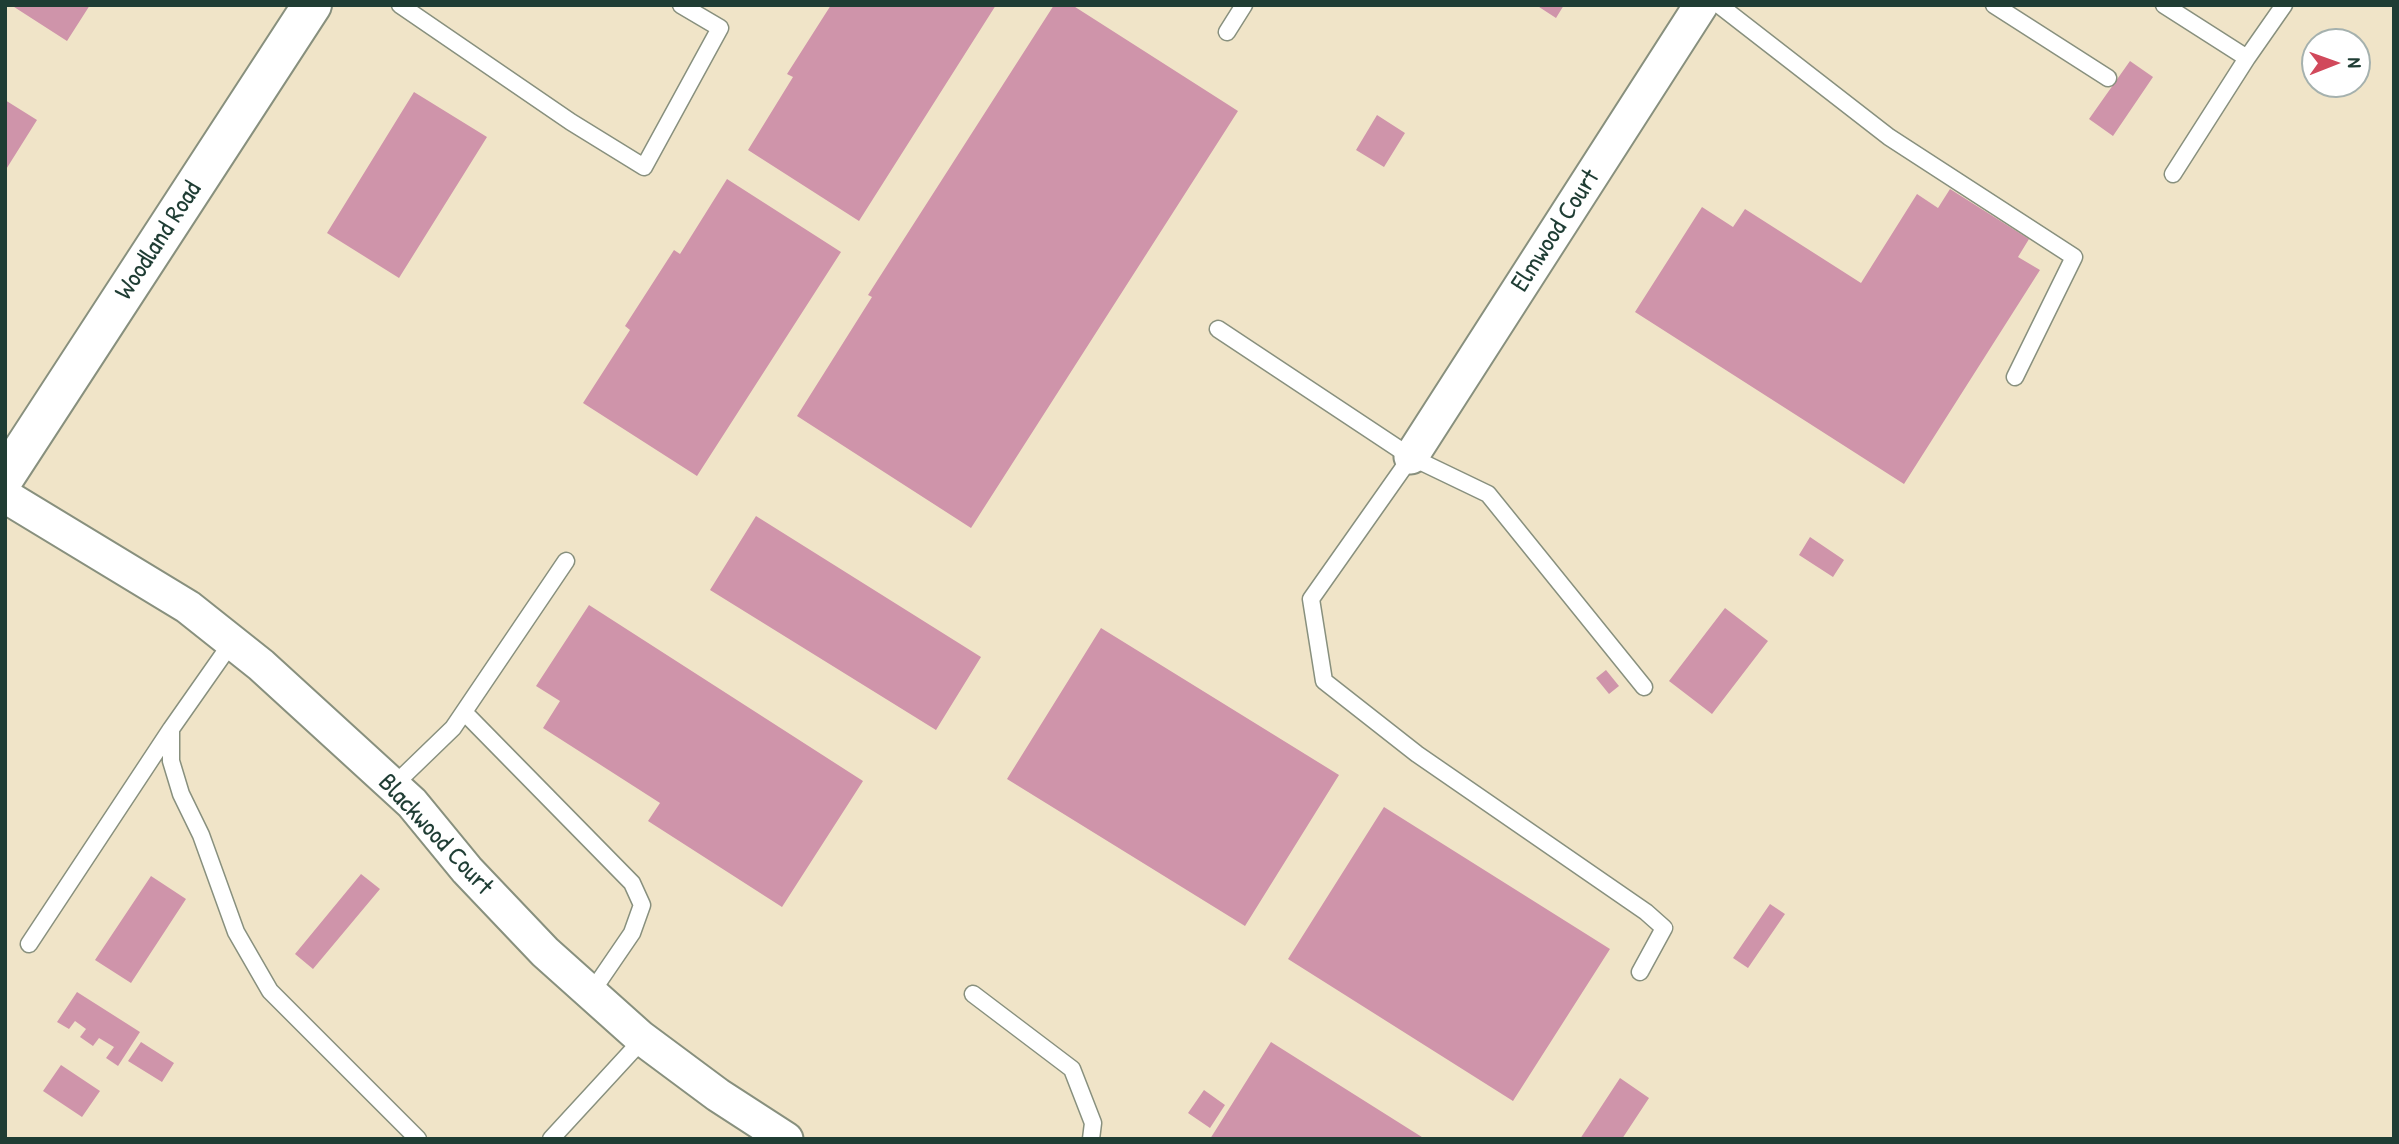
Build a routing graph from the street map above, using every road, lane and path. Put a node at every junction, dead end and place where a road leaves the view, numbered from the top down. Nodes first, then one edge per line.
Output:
1 (312, 5) edge
2 (400, 5) edge
3 (681, 5) edge
4 (1244, 5) edge
5 (1701, 5) edge
6 (1719, 5) edge
7 (1994, 5) edge
8 (2164, 5) edge
9 (2284, 5) edge
10 (1227, 32) dead end
11 (2247, 58) junction
12 (2108, 78) dead end
13 (2173, 174) dead end
14 (1217, 329) dead end
15 (2015, 377) dead end
16 (1411, 457) junction
17 (5, 477) edge
18 (5, 496) edge
19 (566, 561) dead end
20 (232, 642) junction
21 (1644, 687) dead end
22 (464, 712) junction
23 (171, 729) junction
24 (393, 786) junction
25 (29, 944) dead end
26 (1640, 972) dead end
27 (590, 993) junction
28 (973, 994) dead end
29 (643, 1039) junction
30 (418, 1139) edge
31 (551, 1139) edge
32 (786, 1139) edge
33 (1091, 1139) edge

1 - 17 street, Woodland Road
2 - 3 lane
4 - 10 lane
5 - 16 street, Elmwood Court
6 - 15 lane
7 - 12 lane
8 - 11 lane
9 - 11 lane
11 - 13 lane
14 - 16 lane
16 - 21 lane
16 - 26 lane
18 - 20 street, Blackwood Court
19 - 22 lane
20 - 23 lane
20 - 24 street, Blackwood Court
22 - 24 lane
22 - 27 lane
23 - 25 lane
23 - 30 lane
24 - 27 street, Blackwood Court
27 - 29 street, Blackwood Court
28 - 33 lane
29 - 31 lane
29 - 32 street, Blackwood Court

